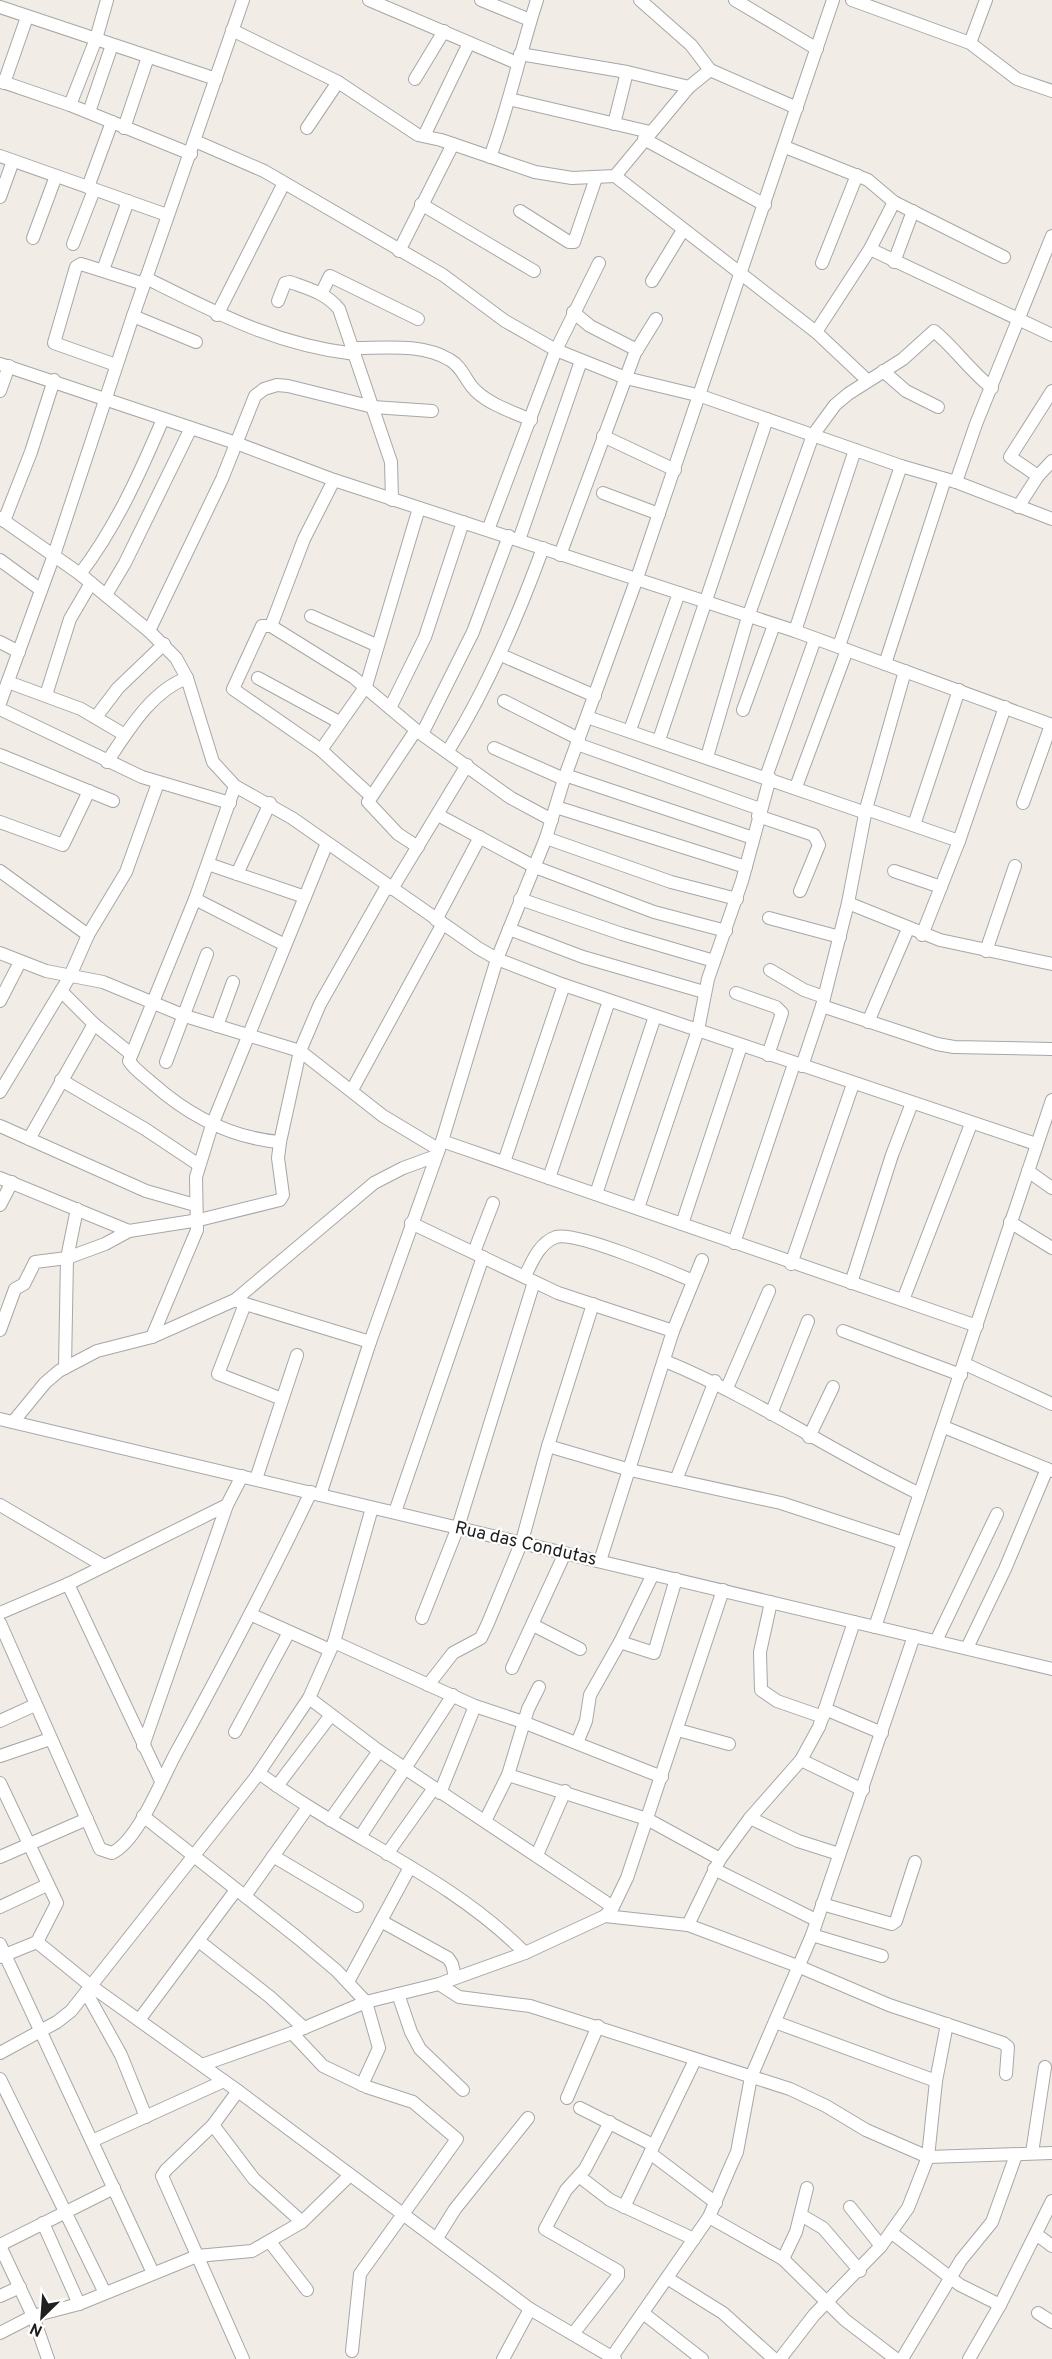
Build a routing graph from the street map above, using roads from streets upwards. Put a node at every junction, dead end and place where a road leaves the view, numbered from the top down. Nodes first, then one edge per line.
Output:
1 (107, 0) edge
2 (369, 0) edge
3 (482, 0) edge
4 (537, 0) edge
5 (640, 0) edge
6 (735, 0) edge
7 (833, 0) edge
8 (852, 0) edge
9 (986, 0) edge
10 (239, 1) edge
11 (0, 7) edge
12 (27, 17) junction
13 (530, 20) junction
14 (232, 30) junction
15 (444, 32) junction
16 (96, 39) junction
17 (469, 43) junction
18 (969, 43) junction
19 (112, 45) junction
20 (817, 49) junction
21 (148, 57) junction
22 (518, 58) junction
23 (710, 70) junction
24 (627, 72) junction
25 (216, 79) junction
26 (415, 79) dead end
27 (338, 81) junction
28 (2, 82) edge
29 (689, 87) junction
30 (1052, 91) edge
31 (509, 99) junction
32 (70, 105) junction
33 (797, 108) junction
34 (88, 112) junction
35 (112, 122) junction
36 (614, 124) junction
37 (123, 128) junction
38 (307, 128) dead end
39 (424, 136) junction
40 (647, 136) junction
41 (195, 141) junction
42 (453, 144) junction
43 (785, 147) junction
44 (191, 154) junction
45 (0, 156) edge
46 (490, 157) junction
47 (13, 161) junction
48 (857, 175) junction
49 (56, 176) junction
50 (615, 176) junction
51 (596, 178) junction
52 (284, 183) junction
53 (91, 188) junction
54 (0, 197) edge
55 (128, 201) junction
56 (894, 202) junction
57 (421, 204) junction
58 (765, 206) junction
59 (520, 211) dead end
60 (913, 211) junction
61 (167, 215) junction
62 (683, 230) junction
63 (1052, 236) edge
64 (33, 238) dead end
65 (73, 244) dead end
66 (870, 249) junction
67 (1050, 251) edge
68 (399, 252) junction
69 (1004, 257) dead end
70 (894, 262) junction
71 (599, 263) dead end
72 (822, 263) dead end
73 (103, 270) junction
74 (534, 271) dead end
75 (741, 276) junction
76 (145, 281) junction
77 (651, 281) dead end
78 (321, 294) junction
79 (278, 301) dead end
80 (573, 312) junction
81 (218, 315) junction
82 (133, 316) junction
83 (418, 319) dead end
84 (656, 320) dead end
85 (1019, 321) junction
86 (816, 332) junction
87 (1052, 335) edge
88 (196, 342) dead end
89 (556, 350) junction
90 (637, 350) junction
91 (354, 351) junction
92 (581, 361) junction
93 (4, 365) edge
94 (116, 365) junction
95 (883, 371) junction
96 (626, 378) junction
97 (54, 380) junction
98 (867, 380) junction
99 (992, 388) junction
100 (0, 391) edge
101 (1052, 391) edge
102 (701, 396) junction
103 (106, 398) junction
104 (373, 407) junction
105 (938, 407) dead end
106 (432, 411) dead end
107 (163, 419) junction
108 (767, 419) junction
109 (531, 420) junction
110 (190, 428) junction
111 (813, 435) junction
112 (603, 436) junction
113 (236, 443) junction
114 (855, 450) junction
115 (1052, 461) edge
116 (901, 466) junction
117 (675, 470) junction
118 (1038, 476) junction
119 (334, 480) junction
120 (950, 481) junction
121 (603, 493) dead end
122 (392, 500) junction
123 (1018, 507) junction
124 (419, 508) junction
125 (659, 514) junction
126 (2, 519) edge
127 (1052, 519) edge
128 (463, 522) junction
129 (488, 530) junction
130 (514, 538) junction
131 (543, 548) junction
132 (54, 555) junction
133 (560, 555) junction
134 (0, 560) edge
135 (80, 574) junction
136 (636, 581) junction
137 (91, 583) junction
138 (41, 590) junction
139 (679, 593) junction
140 (106, 595) junction
141 (704, 601) junction
142 (311, 616) dead end
143 (748, 617) junction
144 (774, 625) junction
145 (272, 626) junction
146 (149, 631) junction
147 (795, 632) junction
148 (815, 639) junction
149 (0, 642) edge
150 (164, 644) junction
151 (376, 645) junction
152 (843, 648) junction
153 (19, 651) junction
154 (501, 656) junction
155 (885, 664) junction
156 (905, 671) junction
157 (187, 678) junction
158 (258, 678) dead end
159 (8, 682) junction
160 (366, 686) junction
161 (959, 690) junction
162 (46, 695) junction
163 (595, 696) junction
164 (504, 701) dead end
165 (0, 704) edge
166 (1005, 707) junction
167 (390, 708) junction
168 (0, 709) edge
169 (743, 710) dead end
170 (96, 717) junction
171 (587, 717) junction
172 (339, 722) junction
173 (1052, 725) edge
174 (630, 730) junction
175 (419, 732) junction
176 (125, 735) junction
177 (659, 740) junction
178 (578, 741) junction
179 (494, 748) dead end
180 (321, 750) junction
181 (448, 752) junction
182 (0, 756) edge
183 (707, 757) junction
184 (107, 762) junction
185 (467, 765) junction
186 (564, 777) junction
187 (768, 777) junction
188 (158, 783) junction
189 (235, 786) junction
190 (796, 787) junction
191 (89, 791) junction
192 (371, 796) junction
193 (113, 801) dead end
194 (230, 803) junction
195 (270, 803) junction
196 (1023, 803) dead end
197 (556, 807) junction
198 (866, 811) junction
199 (759, 812) junction
200 (438, 815) junction
201 (552, 820) junction
202 (0, 822) edge
203 (914, 825) junction
204 (480, 837) junction
205 (546, 838) junction
206 (753, 838) junction
207 (959, 842) junction
208 (327, 843) junction
209 (418, 848) junction
210 (208, 864) junction
211 (1015, 866) dead end
212 (535, 867) junction
213 (746, 867) junction
214 (0, 871) edge
215 (894, 872) dead end
216 (237, 874) junction
217 (941, 887) junction
218 (390, 888) junction
219 (800, 891) dead end
220 (305, 897) junction
221 (195, 899) junction
222 (520, 899) junction
223 (737, 899) junction
224 (848, 903) junction
225 (770, 918) dead end
226 (439, 922) junction
227 (509, 929) junction
228 (908, 929) junction
229 (726, 931) junction
230 (88, 934) junction
231 (922, 935) junction
232 (840, 937) junction
233 (285, 945) junction
234 (987, 951) junction
235 (0, 953) edge
236 (207, 954) dead end
237 (497, 959) junction
238 (714, 961) junction
239 (20, 962) junction
240 (1052, 963) edge
241 (770, 970) dead end
242 (70, 976) junction
243 (233, 982) dead end
244 (564, 986) junction
245 (61, 991) junction
246 (704, 992) junction
247 (736, 993) dead end
248 (0, 1001) edge
249 (609, 1001) junction
250 (823, 1001) junction
251 (153, 1002) junction
252 (185, 1016) junction
253 (655, 1016) junction
254 (868, 1023) junction
255 (94, 1024) junction
256 (216, 1026) junction
257 (698, 1030) junction
258 (250, 1036) junction
259 (741, 1046) junction
260 (1052, 1049) edge
261 (300, 1051) junction
262 (131, 1054) junction
263 (768, 1055) junction
264 (166, 1062) dead end
265 (798, 1065) junction
266 (61, 1080) junction
267 (853, 1084) junction
268 (352, 1089) junction
269 (0, 1092) edge
270 (1052, 1100) edge
271 (912, 1103) junction
272 (971, 1124) junction
273 (212, 1125) junction
274 (0, 1126) edge
275 (1046, 1134) edge
276 (29, 1139) junction
277 (280, 1142) junction
278 (1036, 1144) junction
279 (439, 1149) junction
280 (504, 1162) junction
281 (199, 1165) junction
282 (1028, 1171) junction
283 (549, 1178) junction
284 (6, 1180) edge
285 (1052, 1188) edge
286 (596, 1194) junction
287 (493, 1203) dead end
288 (0, 1205) edge
289 (195, 1205) junction
290 (638, 1208) junction
291 (76, 1209) junction
292 (199, 1220) junction
293 (1010, 1222) junction
294 (411, 1223) junction
295 (682, 1224) junction
296 (129, 1231) junction
297 (734, 1244) junction
298 (1052, 1248) edge
299 (479, 1254) junction
300 (68, 1258) junction
301 (702, 1260) dead end
302 (791, 1264) junction
303 (529, 1279) junction
304 (693, 1281) junction
305 (851, 1283) junction
306 (769, 1291) dead end
307 (903, 1300) junction
308 (240, 1302) junction
309 (593, 1304) junction
310 (808, 1321) dead end
311 (977, 1326) junction
312 (0, 1330) edge
313 (673, 1331) junction
314 (843, 1331) dead end
315 (152, 1337) junction
316 (370, 1342) junction
317 (297, 1354) dead end
318 (665, 1361) junction
319 (65, 1368) junction
320 (963, 1370) junction
321 (715, 1381) junction
322 (833, 1387) dead end
323 (727, 1388) junction
324 (282, 1399) junction
325 (1052, 1404) edge
326 (771, 1414) junction
327 (0, 1419) edge
328 (13, 1422) junction
329 (944, 1427) junction
330 (809, 1437) junction
331 (548, 1446) junction
332 (630, 1470) junction
333 (1049, 1470) edge
334 (242, 1476) junction
335 (256, 1479) junction
336 (676, 1480) junction
337 (918, 1493) junction
338 (316, 1494) junction
339 (0, 1505) edge
340 (227, 1505) junction
341 (372, 1508) junction
342 (395, 1512) junction
343 (997, 1514) dead end
344 (458, 1527) junction
345 (522, 1541) junction
346 (903, 1544) junction
347 (565, 1553) junction
348 (600, 1561) junction
349 (104, 1566) junction
350 (653, 1574) junction
351 (676, 1579) junction
352 (68, 1584) junction
353 (723, 1590) junction
354 (771, 1602) junction
355 (0, 1613) edge
356 (252, 1615) junction
357 (422, 1618) dead end
358 (854, 1622) junction
359 (0, 1623) edge
360 (533, 1625) junction
361 (875, 1627) junction
362 (289, 1632) junction
363 (914, 1636) junction
364 (936, 1641) junction
365 (620, 1642) junction
366 (332, 1646) junction
367 (967, 1648) junction
368 (580, 1649) dead end
369 (512, 1668) dead end
370 (1052, 1669) edge
371 (428, 1684) junction
372 (539, 1687) dead end
373 (453, 1695) junction
374 (309, 1698) junction
375 (35, 1706) junction
376 (475, 1706) junction
377 (824, 1713) junction
378 (331, 1715) junction
379 (0, 1721) edge
380 (524, 1722) junction
381 (678, 1730) junction
382 (235, 1732) dead end
383 (882, 1733) junction
384 (50, 1739) junction
385 (577, 1743) junction
386 (729, 1744) dead end
387 (143, 1746) junction
388 (379, 1751) junction
389 (0, 1756) edge
390 (801, 1760) junction
391 (404, 1768) junction
392 (259, 1773) junction
393 (508, 1775) junction
394 (662, 1777) junction
395 (161, 1781) junction
396 (0, 1783) edge
397 (277, 1786) junction
398 (437, 1790) junction
399 (863, 1790) junction
400 (565, 1791) junction
401 (308, 1807) junction
402 (143, 1816) junction
403 (750, 1818) junction
404 (87, 1819) junction
405 (647, 1819) junction
406 (330, 1820) junction
407 (485, 1821) junction
408 (360, 1838) junction
409 (28, 1845) junction
410 (387, 1854) junction
411 (839, 1854) junction
412 (195, 1855) junction
413 (537, 1855) junction
414 (273, 1856) junction
415 (0, 1857) edge
416 (915, 1862) dead end
417 (717, 1864) junction
418 (410, 1867) junction
419 (47, 1885) junction
420 (241, 1893) junction
421 (822, 1904) junction
422 (357, 1906) dead end
423 (0, 1908) edge
424 (609, 1912) junction
425 (816, 1920) junction
426 (381, 1921) junction
427 (688, 1925) junction
428 (812, 1935) junction
429 (37, 1942) junction
430 (200, 1942) junction
431 (2, 1952) edge
432 (525, 1953) junction
433 (882, 1956) dead end
434 (800, 1967) junction
435 (455, 1977) junction
436 (348, 1982) junction
437 (439, 1984) junction
438 (88, 1989) junction
439 (398, 1994) junction
440 (366, 2002) junction
441 (139, 2020) junction
442 (775, 2022) junction
443 (947, 2024) junction
444 (598, 2026) junction
445 (298, 2031) junction
446 (39, 2032) junction
447 (0, 2053) edge
448 (695, 2060) junction
449 (202, 2065) junction
450 (1046, 2067) dead end
451 (1006, 2074) dead end
452 (751, 2077) junction
453 (0, 2079) edge
454 (224, 2081) junction
455 (936, 2081) junction
456 (362, 2085) junction
457 (463, 2090) dead end
458 (238, 2091) junction
459 (567, 2098) dead end
460 (580, 2108) dead end
461 (146, 2116) junction
462 (528, 2118) dead end
463 (610, 2122) junction
464 (213, 2125) junction
465 (92, 2141) junction
466 (652, 2149) junction
467 (1032, 2153) junction
468 (1052, 2153) edge
469 (1016, 2155) junction
470 (928, 2157) junction
471 (349, 2176) junction
472 (580, 2177) junction
473 (114, 2188) junction
474 (807, 2188) dead end
475 (1052, 2200) edge
476 (716, 2203) junction
477 (624, 2207) junction
478 (850, 2207) dead end
479 (64, 2212) junction
480 (403, 2214) junction
481 (801, 2215) junction
482 (709, 2217) junction
483 (302, 2222) junction
484 (43, 2223) junction
485 (892, 2233) junction
486 (1036, 2234) junction
487 (437, 2238) junction
488 (694, 2239) junction
489 (270, 2242) junction
490 (0, 2245) edge
491 (881, 2246) junction
492 (1052, 2246) edge
493 (197, 2256) junction
494 (783, 2259) junction
495 (860, 2271) junction
496 (153, 2273) junction
497 (667, 2278) junction
498 (950, 2278) junction
499 (20, 2287) junction
500 (307, 2290) dead end
501 (105, 2293) junction
502 (0, 2296) edge
503 (826, 2302) junction
504 (79, 2304) junction
505 (1000, 2305) junction
506 (530, 2309) junction
507 (643, 2313) junction
508 (1038, 2313) dead end
509 (33, 2316) junction
510 (1052, 2322) edge
511 (0, 2333) edge
512 (573, 2334) junction
513 (352, 2351) dead end
514 (608, 2357) edge
515 (48, 2359) edge
516 (243, 2359) edge
517 (503, 2359) edge
518 (702, 2359) edge
519 (774, 2359) edge
520 (780, 2359) edge
521 (896, 2359) edge
522 (902, 2359) edge
523 (969, 2359) edge

1 - 16 street
2 - 15 street
3 - 13 street
4 - 13 street
5 - 23 street
6 - 20 street
7 - 20 street
8 - 18 street
9 - 18 street
10 - 14 street
11 - 12 street
12 - 16 street
12 - 28 street
13 - 22 street
14 - 25 street
14 - 27 street
15 - 17 street
15 - 26 street
16 - 19 street
16 - 32 street
17 - 22 street
17 - 39 street
18 - 30 street
19 - 21 street
19 - 34 street
20 - 33 street
21 - 25 street
21 - 37 street
22 - 24 street
22 - 31 street
23 - 29 street
23 - 33 street
24 - 29 street
24 - 36 street
25 - 41 street
27 - 38 street
27 - 39 street
28 - 32 street
29 - 40 street
31 - 36 street
31 - 46 street
32 - 34 street
33 - 43 street
34 - 35 street
35 - 37 street
35 - 53 street
36 - 40 street
37 - 44 street
39 - 42 street
40 - 50 street
40 - 58 street
41 - 44 street
41 - 52 street
42 - 46 street
42 - 57 street
43 - 48 street
43 - 58 street
44 - 61 street
45 - 47 street
46 - 51 street
47 - 49 street
47 - 54 street
48 - 56 street
48 - 72 street
49 - 53 street
49 - 64 street
50 - 51 street
50 - 62 street
51 - 59 street
52 - 68 street
52 - 81 street
53 - 55 street
53 - 65 street
55 - 61 street
55 - 73 street
56 - 60 street
56 - 66 street
57 - 68 street
57 - 74 street
58 - 75 street
60 - 69 street
60 - 70 street
61 - 76 street
62 - 75 street
62 - 77 street
63 - 67 street
66 - 70 street
66 - 86 street
67 - 85 street
68 - 89 street
70 - 85 street
71 - 80 street
73 - 76 street
73 - 94 street
75 - 86 street
75 - 102 street
76 - 81 street
76 - 82 street
78 - 79 street
78 - 83 street
78 - 91 street
80 - 89 street
80 - 90 street
81 - 91 street
82 - 88 street
82 - 94 street
84 - 90 street
85 - 87 street
85 - 99 street
86 - 98 street
89 - 92 street
89 - 109 street
90 - 96 street
91 - 104 street
91 - 109 street
92 - 96 street
92 - 130 street
93 - 97 street
93 - 100 street
94 - 103 street
95 - 98 street
95 - 99 street
95 - 105 street
96 - 102 street
96 - 112 street
97 - 103 street
97 - 126 street
98 - 111 street
99 - 120 street
101 - 118 street
102 - 108 street
102 - 117 street
103 - 107 street
103 - 132 street
104 - 106 street
104 - 113 street
104 - 122 street
107 - 110 street
107 - 135 street
108 - 111 street
108 - 141 street
109 - 129 street
110 - 113 street
110 - 140 street
111 - 114 street
111 - 143 street
112 - 117 street
112 - 133 street
113 - 119 street
113 - 146 street
114 - 116 street
114 - 147 street
115 - 118 street
116 - 120 street
116 - 152 street
117 - 125 street
118 - 123 street
119 - 122 street
119 - 145 street
120 - 123 street
120 - 155 street
121 - 125 street
122 - 124 street
123 - 127 street
124 - 128 street
124 - 151 street
125 - 136 street
126 - 132 street
128 - 129 street
128 - 167 street
129 - 130 street
130 - 131 street
130 - 175 street
131 - 133 street
131 - 154 street
132 - 135 street
132 - 138 street
133 - 136 street
134 - 138 street
135 - 137 street
136 - 139 street
136 - 163 street
137 - 140 street
137 - 162 street
138 - 153 street
139 - 141 street
139 - 174 street
140 - 146 street
141 - 143 street
141 - 177 street
142 - 151 street
143 - 144 street
143 - 183 street
144 - 147 street
144 - 169 street
145 - 160 street
145 - 180 street
146 - 150 street
147 - 148 street
148 - 152 street
148 - 187 street
149 - 153 street
150 - 157 street
150 - 170 street
151 - 160 street
152 - 155 street
152 - 190 street
153 - 159 street
154 - 163 street
154 - 181 street
155 - 156 street
156 - 161 street
156 - 198 street
157 - 176 street
157 - 189 street
158 - 172 street
159 - 162 street
159 - 165 street
160 - 167 street
160 - 172 street
161 - 166 street
161 - 203 street
162 - 170 street
163 - 171 street
164 - 178 street
166 - 173 street
166 - 207 street
167 - 175 street
168 - 184 street
170 - 176 street
171 - 174 street
171 - 178 street
172 - 180 street
173 - 196 street
174 - 177 street
175 - 181 street
175 - 192 street
176 - 184 street
177 - 183 street
178 - 186 street
178 - 199 street
179 - 186 street
180 - 192 street
181 - 185 street
182 - 191 street
183 - 187 street
184 - 188 street
185 - 200 street
185 - 201 street
186 - 197 street
186 - 206 street
187 - 190 street
187 - 199 street
188 - 194 street
188 - 230 street
189 - 194 street
189 - 195 street
190 - 198 street
191 - 193 street
191 - 202 street
192 - 209 street
194 - 210 street
195 - 208 street
195 - 216 street
197 - 201 street
197 - 213 street
198 - 203 street
198 - 224 street
199 - 206 street
199 - 219 street
200 - 204 street
200 - 209 street
201 - 205 street
203 - 207 street
204 - 212 street
204 - 226 street
205 - 212 street
205 - 223 street
206 - 213 street
207 - 217 street
208 - 218 street
208 - 220 street
209 - 218 street
210 - 216 street
210 - 221 street
211 - 234 street
212 - 222 street
212 - 229 street
213 - 223 street
214 - 230 street
215 - 217 street
216 - 220 street
217 - 231 street
218 - 226 street
218 - 261 street
220 - 233 street
221 - 233 street
221 - 251 street
222 - 227 street
222 - 238 street
223 - 229 street
224 - 228 street
224 - 232 street
225 - 232 street
226 - 237 street
226 - 268 street
227 - 237 street
227 - 246 street
228 - 231 street
228 - 254 street
229 - 238 street
230 - 242 street
231 - 234 street
232 - 250 street
233 - 258 street
234 - 240 street
235 - 239 street
236 - 252 street
237 - 244 street
237 - 279 street
238 - 246 street
239 - 242 street
239 - 248 street
241 - 250 street
242 - 245 street
242 - 251 street
243 - 256 street
244 - 249 street
244 - 280 street
245 - 255 street
245 - 269 street
246 - 257 street
247 - 263 street
249 - 253 street
249 - 283 street
250 - 254 street
250 - 265 street
251 - 252 street
251 - 262 street
252 - 256 street
252 - 264 street
253 - 257 street
253 - 286 street
254 - 260 street
255 - 262 street
255 - 266 street
256 - 258 street
257 - 259 street
257 - 290 street
258 - 261 street
258 - 273 street
259 - 263 street
259 - 295 street
261 - 268 street
261 - 277 street
262 - 273 street
263 - 265 street
265 - 267 street
265 - 297 street
266 - 276 street
266 - 281 street
267 - 271 street
267 - 302 street
268 - 279 street
270 - 275 street
271 - 272 street
271 - 305 street
272 - 278 street
272 - 307 street
273 - 277 street
273 - 281 street
274 - 276 street
275 - 278 street
276 - 289 street
277 - 292 street
278 - 282 street
279 - 280 street
279 - 294 street
279 - 308 street
280 - 283 street
281 - 289 street
282 - 285 street
282 - 293 street
283 - 286 street
284 - 288 street
284 - 291 street
286 - 290 street
287 - 299 street
289 - 292 street
290 - 295 street
291 - 296 street
291 - 300 street
292 - 296 street
292 - 315 street
293 - 298 street
293 - 311 street
294 - 299 street
294 - 316 street
295 - 297 street
296 - 300 street
297 - 302 street
299 - 303 street
299 - 342 street
300 - 312 street
300 - 319 street
301 - 304 street
302 - 305 street
303 - 304 street
303 - 309 street
303 - 344 street
304 - 313 street
305 - 307 street
306 - 323 street
307 - 311 street
308 - 315 street
308 - 316 street
308 - 324 street
309 - 313 street
309 - 331 street
310 - 326 street
311 - 320 street
313 - 318 street
314 - 320 street
315 - 319 street
316 - 338 street
317 - 324 street
318 - 321 street
318 - 332 street
319 - 328 street
320 - 325 street
320 - 329 street
321 - 323 street
321 - 336 street
322 - 330 street
323 - 326 street
324 - 335 street
326 - 330 street
327 - 328 street, Rua das Condutas
328 - 334 street, Rua das Condutas
329 - 333 street
329 - 337 street
330 - 337 street
331 - 332 street
331 - 345 street
332 - 336 street
332 - 348 street
333 - 367 street
334 - 335 street, Rua das Condutas
334 - 340 street
335 - 338 street, Rua das Condutas
336 - 346 street
337 - 346 street
338 - 341 street, Rua das Condutas
338 - 356 street
339 - 349 street
340 - 349 street
340 - 387 street
341 - 342 street, Rua das Condutas
341 - 366 street
342 - 344 street, Rua das Condutas
343 - 364 street
344 - 345 street, Rua das Condutas
344 - 357 street
345 - 347 street, Rua das Condutas
345 - 371 street
346 - 361 street
347 - 348 street, Rua das Condutas
347 - 360 street
348 - 350 street, Rua das Condutas
349 - 352 street
350 - 351 street, Rua das Condutas
350 - 365 street
351 - 353 street, Rua das Condutas
351 - 365 street
352 - 355 street
352 - 387 street
353 - 354 street, Rua das Condutas
353 - 381 street
354 - 358 street, Rua das Condutas
354 - 377 street
356 - 362 street
356 - 395 street
358 - 361 street, Rua das Condutas
358 - 377 street
359 - 375 street
360 - 368 street
360 - 369 street
361 - 363 street, Rua das Condutas
362 - 366 street
362 - 382 street
363 - 364 street, Rua das Condutas
363 - 383 street
364 - 367 street, Rua das Condutas
365 - 385 street
366 - 371 street
366 - 374 street
367 - 370 street, Rua das Condutas
371 - 373 street
372 - 380 street
373 - 376 street
373 - 391 street
374 - 378 street
374 - 392 street
375 - 379 street
375 - 384 street
376 - 380 street
376 - 398 street
377 - 383 street
377 - 390 street
378 - 388 street
378 - 397 street
380 - 385 street
380 - 393 street
381 - 386 street
381 - 394 street
383 - 399 street
384 - 389 street
384 - 404 street
385 - 394 street
387 - 395 street
388 - 391 street
388 - 406 street
390 - 399 street
390 - 403 street
391 - 398 street
391 - 408 street
392 - 397 street
392 - 412 street
393 - 400 street
393 - 407 street
394 - 405 street
395 - 402 street
396 - 409 street
397 - 401 street
398 - 407 street
398 - 410 street
399 - 411 street
400 - 405 street
400 - 413 street
401 - 406 street
401 - 414 street
402 - 404 street
402 - 412 street
403 - 411 street
403 - 417 street
404 - 409 street
405 - 417 street
405 - 424 street
406 - 408 street
407 - 413 street
408 - 410 street
409 - 415 street
409 - 419 street
410 - 418 street
411 - 421 street
412 - 420 street
412 - 438 street
413 - 424 street
414 - 420 street
414 - 422 street
416 - 421 street
417 - 425 street
417 - 427 street
418 - 426 street
418 - 432 street
419 - 423 street
419 - 429 street
420 - 430 street
420 - 436 street
421 - 425 street
424 - 427 street
424 - 432 street
425 - 428 street
426 - 435 street
426 - 436 street
427 - 434 street
428 - 433 street
428 - 434 street
429 - 431 street
429 - 438 street
430 - 441 street
430 - 445 street
431 - 446 street
432 - 435 street
434 - 442 street
434 - 443 street
435 - 437 street
436 - 440 street
437 - 439 street
437 - 444 street
438 - 441 street
438 - 446 street
438 - 461 street
439 - 440 street
439 - 457 street
440 - 445 street
440 - 456 street
441 - 449 street
442 - 452 street
442 - 455 street
443 - 451 street
443 - 455 street
444 - 448 street
444 - 459 street
445 - 449 street
445 - 456 street
446 - 447 street
446 - 465 street
448 - 452 street
448 - 466 street
449 - 454 street
450 - 467 street
452 - 470 street
452 - 476 street
453 - 479 street
454 - 458 street
454 - 461 street
455 - 470 street
456 - 480 street
458 - 464 street
458 - 471 street
460 - 463 street
461 - 465 street
462 - 487 street
463 - 466 street
463 - 472 street
464 - 483 street
464 - 493 street
465 - 473 street
466 - 476 street
466 - 477 street
467 - 468 street
467 - 469 street
469 - 470 street
469 - 498 street
470 - 485 street
471 - 480 street
471 - 483 street
472 - 477 street
472 - 512 street
473 - 479 street
473 - 496 street
474 - 481 street
475 - 486 street
476 - 482 street
477 - 488 street
478 - 491 street
479 - 484 street
479 - 501 street
480 - 487 street
480 - 513 street
481 - 494 street
481 - 495 street
482 - 488 street
482 - 494 street
483 - 489 street
484 - 490 street
484 - 504 street
485 - 491 street
485 - 498 street
486 - 492 street
486 - 505 street
487 - 506 street
488 - 497 street
489 - 493 street
489 - 500 street
490 - 499 street
491 - 495 street
493 - 496 street
493 - 516 street
494 - 503 street
495 - 503 street
496 - 501 street
497 - 507 street
497 - 519 street
498 - 505 street
498 - 522 street
499 - 502 street
499 - 509 street
501 - 504 street
503 - 520 street
503 - 521 street
504 - 509 street
505 - 523 street
506 - 512 street
506 - 517 street
507 - 514 street
507 - 518 street
508 - 510 street
509 - 511 street
509 - 515 street
512 - 514 street

